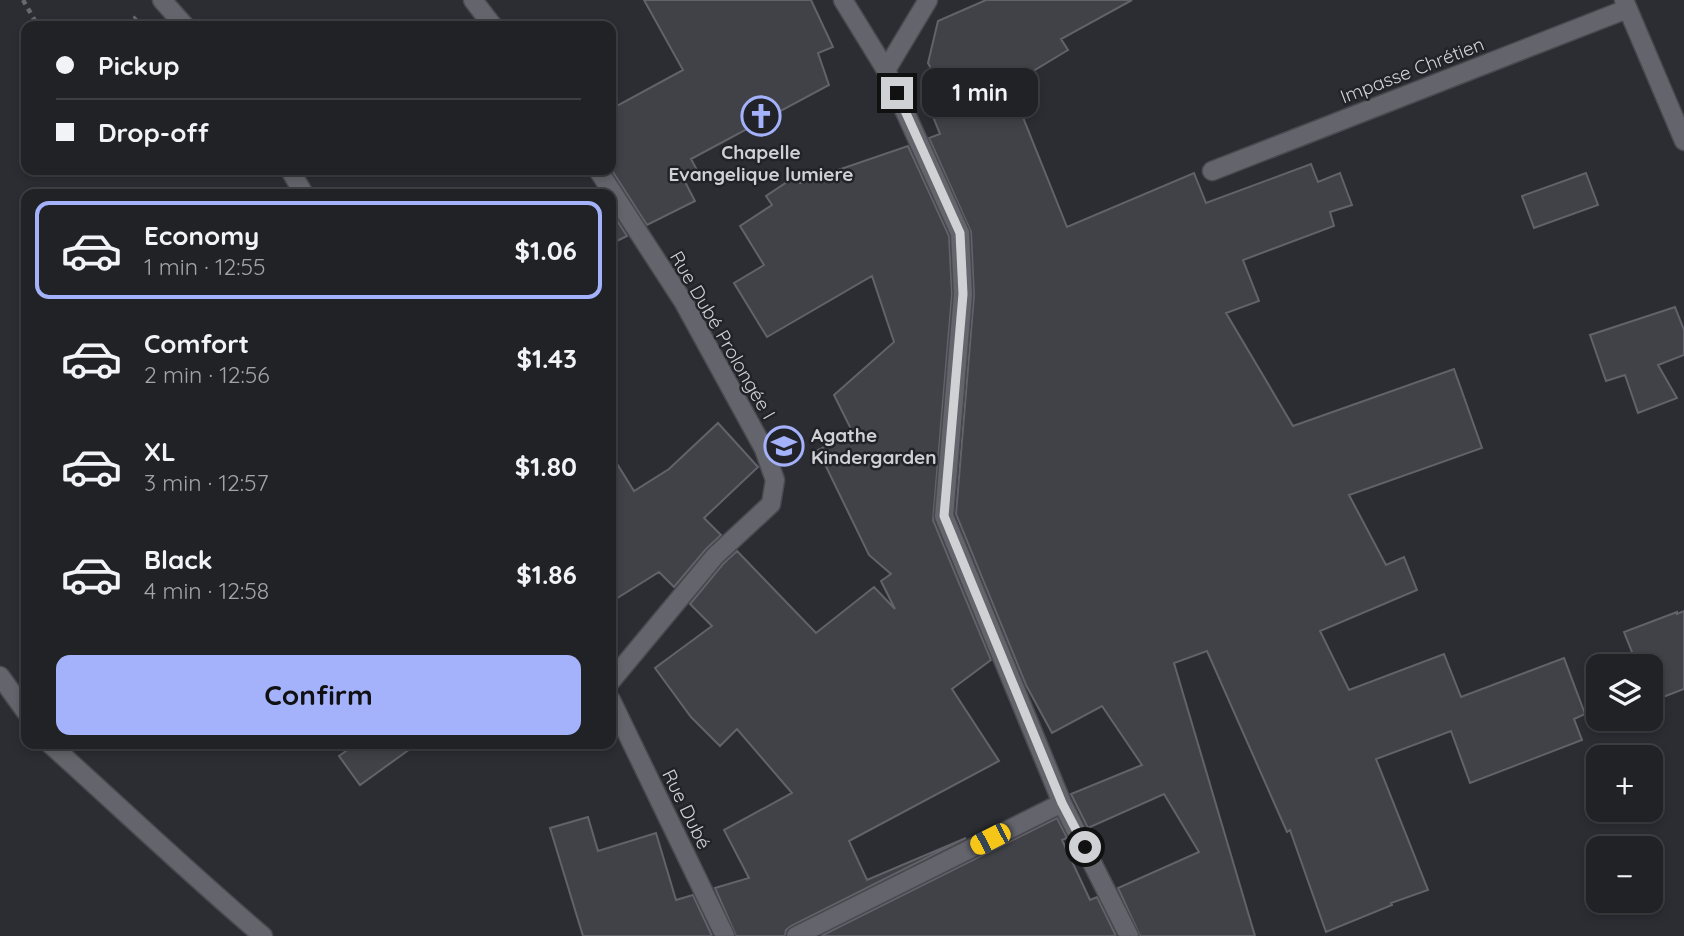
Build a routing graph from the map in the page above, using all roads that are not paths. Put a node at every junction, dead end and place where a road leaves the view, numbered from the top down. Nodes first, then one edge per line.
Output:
1 (162, 0) edge
2 (473, 0) edge
3 (842, 0) edge
4 (928, 0) edge
5 (1625, 4) edge
6 (181, 21) edge
7 (488, 21) edge
8 (886, 70) junction
9 (1684, 141) edge
10 (1212, 171) dead end
11 (616, 198) edge
12 (616, 675) edge
13 (0, 676) edge
14 (21, 705) edge
15 (616, 710) edge
16 (56, 749) edge
17 (1062, 803) junction
18 (263, 936) edge
19 (725, 936) edge
20 (796, 936) edge
21 (1129, 936) edge

1 - 6 street
2 - 7 street
3 - 8 street
4 - 8 street
5 - 9 street
5 - 10 street, Impasse Chrétien
8 - 17 street
11 - 12 street, Rue Dubé Prolongée I
13 - 14 street
15 - 19 street, Rue Dubé
16 - 18 street
17 - 20 street
17 - 21 street

